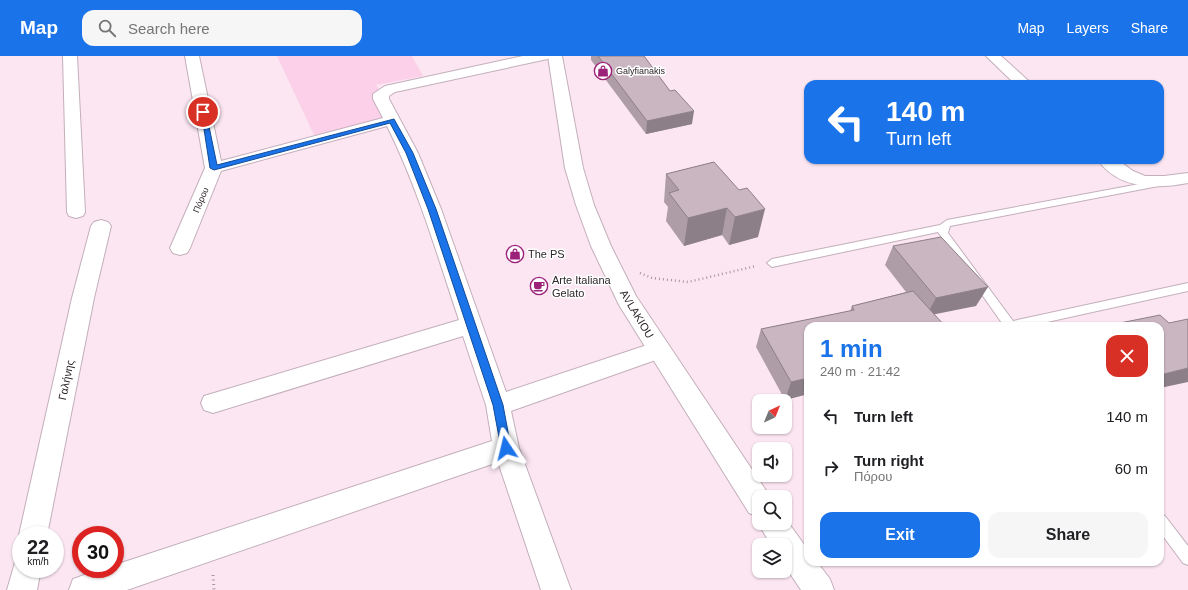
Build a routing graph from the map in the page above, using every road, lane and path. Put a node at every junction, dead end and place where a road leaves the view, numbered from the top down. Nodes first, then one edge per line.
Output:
1 (70, 56) edge
2 (192, 56) edge
3 (543, 56) edge
4 (555, 56) edge
5 (993, 56) edge
6 (1020, 80) edge
7 (392, 120) junction
8 (1111, 164) edge
9 (214, 168) junction
10 (1188, 178) edge
11 (1161, 183) junction
12 (76, 212) dead end
13 (101, 226) dead end
14 (943, 228) junction
15 (180, 248) dead end
16 (607, 259) junction
17 (772, 262) joint
18 (1188, 287) edge
19 (1007, 322) edge
20 (1028, 322) edge
21 (471, 325) junction
22 (659, 350) junction
23 (213, 403) dead end
24 (498, 405) junction
25 (506, 448) junction
26 (752, 493) edge
27 (35, 526) edge
28 (1164, 527) edge
29 (777, 530) edge
30 (1188, 558) edge
31 (24, 578) edge
32 (22, 590) edge
33 (84, 590) edge
34 (556, 590) edge
35 (819, 590) edge

1 - 12 street
2 - 9 street
3 - 7 street
4 - 16 street, AVLAKIOU
5 - 6 street
7 - 9 street
7 - 21 street
8 - 11 street
9 - 15 street, Πόρου
10 - 11 street
11 - 14 lane
13 - 27 street, Γαλήνης
14 - 17 lane
14 - 19 lane
16 - 17 path
16 - 22 street, AVLAKIOU
18 - 20 lane
21 - 23 street
21 - 24 street
22 - 24 street
22 - 26 street, AVLAKIOU
24 - 25 street
25 - 33 street
25 - 34 street
28 - 30 lane
29 - 35 street
31 - 32 street

